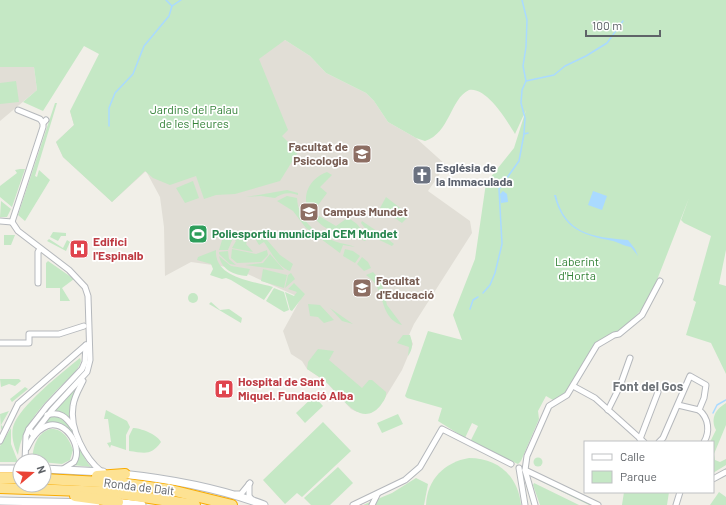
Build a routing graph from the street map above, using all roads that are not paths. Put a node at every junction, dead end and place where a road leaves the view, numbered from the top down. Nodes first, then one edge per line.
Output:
1 (18, 110) dead end
2 (0, 221) edge
3 (12, 222) junction
4 (40, 249) junction
5 (660, 280) dead end
6 (38, 283) dead end
7 (84, 326) dead end
8 (0, 343) edge
9 (87, 344) junction
10 (630, 358) dead end
11 (86, 376) junction
12 (573, 386) junction
13 (658, 392) dead end
14 (678, 405) junction
15 (608, 410) junction
16 (699, 410) junction
17 (49, 414) junction
18 (37, 418) junction
19 (29, 429) junction
20 (76, 430) junction
21 (34, 436) junction
22 (0, 440) edge
23 (642, 440) edge
24 (660, 441) edge
25 (704, 441) edge
26 (26, 448) junction
27 (26, 453) edge
28 (511, 464) dead end
29 (0, 468) edge
30 (12, 469) edge
31 (522, 469) junction
32 (52, 472) edge
33 (103, 472) junction
34 (726, 472) edge
35 (60, 474) junction
36 (125, 474) junction
37 (0, 478) edge
38 (12, 478) edge
39 (714, 478) edge
40 (52, 479) edge
41 (52, 485) edge
42 (12, 487) edge
43 (0, 488) edge
44 (52, 488) edge
45 (680, 493) edge
46 (232, 494) junction
47 (378, 494) junction
48 (0, 501) edge
49 (254, 501) junction
50 (118, 502) junction
51 (94, 504) edge
52 (142, 505) edge
53 (195, 505) edge
54 (232, 505) edge
55 (264, 505) edge
56 (354, 505) edge
57 (372, 505) edge
58 (525, 505) edge
59 (535, 505) edge
60 (598, 505) edge
61 (676, 505) edge

1 - 3 street
2 - 3 street
3 - 4 street
4 - 6 street
4 - 9 street
5 - 12 street
7 - 8 street
9 - 11 street
9 - 18 street
9 - 22 street
10 - 15 street
11 - 17 street
11 - 20 street
12 - 15 street
12 - 31 street
13 - 23 street
14 - 16 street
14 - 16 street
14 - 24 street
15 - 23 street
16 - 25 street
17 - 18 street
17 - 20 street
17 - 21 street
18 - 19 street
19 - 21 street
19 - 26 street
20 - 33 street
21 - 26 street
21 - 35 street
26 - 27 street
28 - 47 street
29 - 30 street
31 - 58 street
31 - 59 street
31 - 60 street
32 - 35 street
33 - 35 street
33 - 36 street
34 - 39 street
35 - 36 highway
35 - 40 highway, Ronda de Dalt
35 - 54 highway, Ronda de Dalt
36 - 46 street
37 - 38 highway
41 - 53 highway, Ronda de Dalt
42 - 43 highway, Ronda de Dalt
44 - 50 highway
45 - 61 street
46 - 49 street
46 - 49 street
47 - 56 street
47 - 57 street
48 - 51 street
49 - 55 street
50 - 51 street
50 - 52 street

